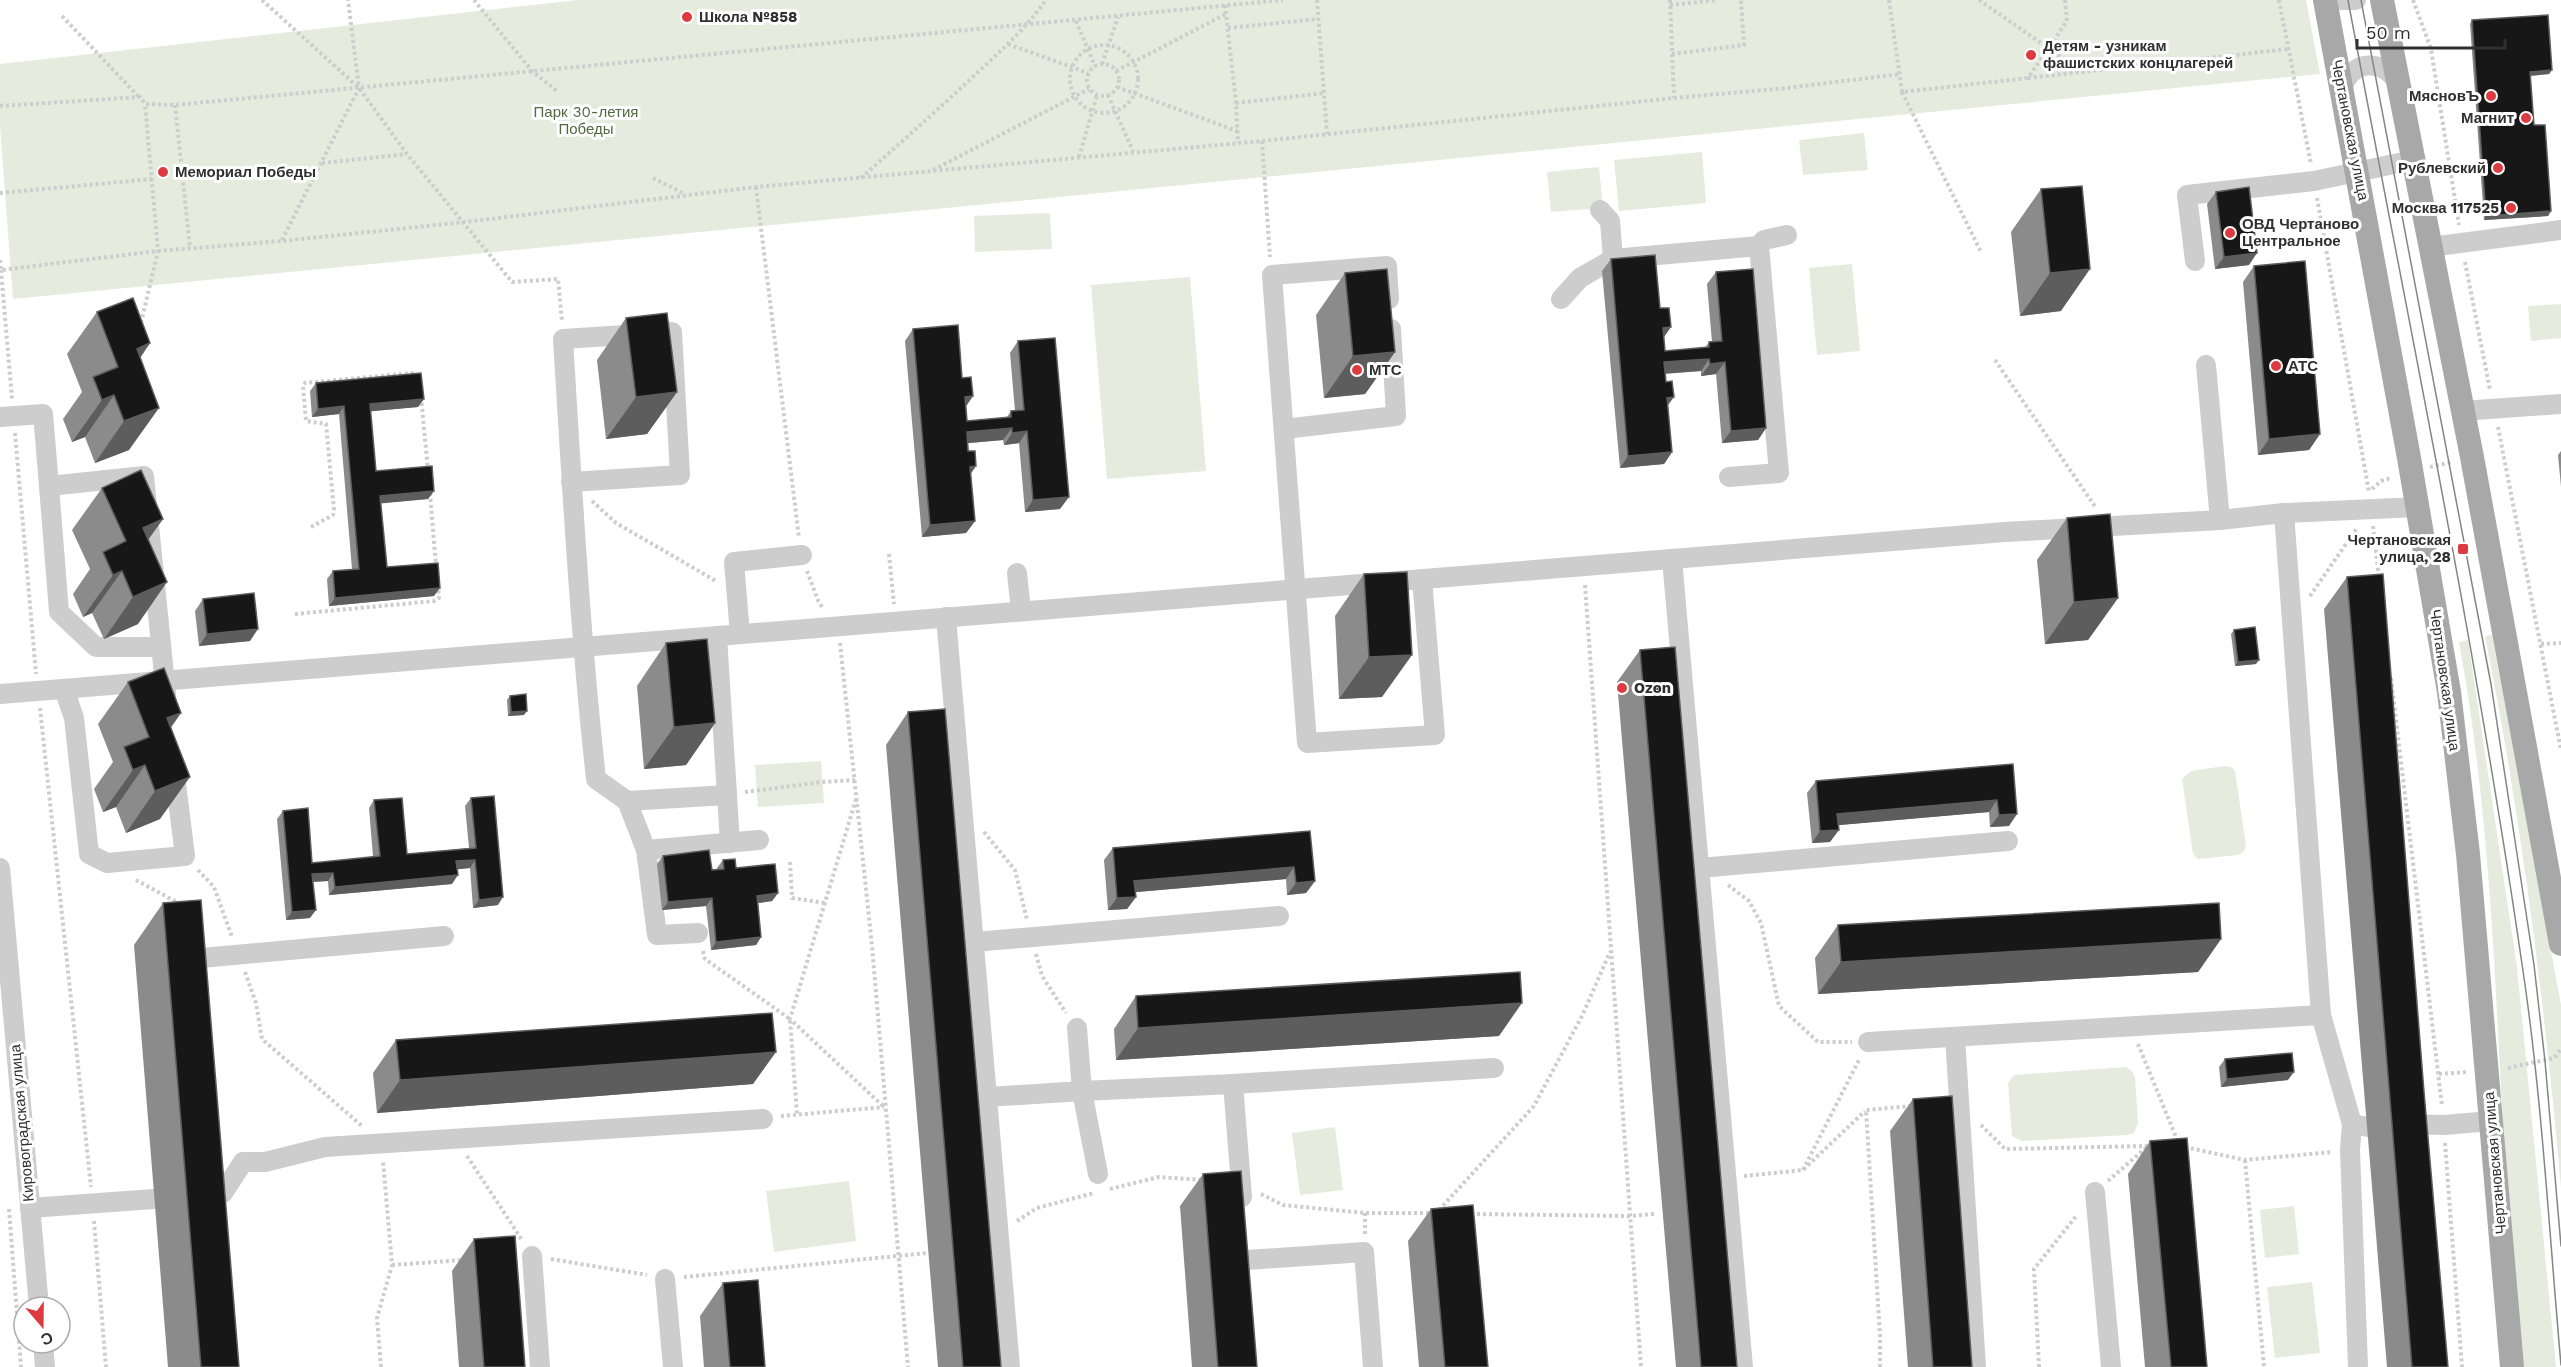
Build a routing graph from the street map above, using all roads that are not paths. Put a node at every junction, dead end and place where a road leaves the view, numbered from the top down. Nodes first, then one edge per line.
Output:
1 (2325, 0) edge
2 (2340, 0) edge
3 (2356, 0) edge
4 (2382, 0) edge
5 (2396, 80) junction
6 (2342, 88) junction
7 (2413, 160) junction
8 (2358, 171) junction
9 (1610, 215) dead end
10 (2561, 230) edge
11 (1786, 235) dead end
12 (1759, 246) junction
13 (2430, 248) junction
14 (1613, 259) junction
15 (2195, 261) dead end
16 (1561, 299) dead end
17 (2206, 365) dead end
18 (2561, 404) edge
19 (2462, 411) junction
20 (7, 417) edge
21 (1284, 429) junction
22 (1729, 477) dead end
23 (571, 482) junction
24 (49, 486) junction
25 (2418, 507) junction
26 (2284, 513) junction
27 (2220, 520) junction
28 (802, 555) road end
29 (1672, 559) junction
30 (1017, 573) dead end
31 (1422, 579) junction
32 (1296, 589) junction
33 (1021, 611) junction
34 (946, 617) junction
35 (740, 634) junction
36 (717, 636) junction
37 (161, 647) junction
38 (582, 647) junction
39 (165, 681) junction
40 (64, 689) junction
41 (0, 694) edge
42 (167, 708) edge
43 (172, 753) edge
44 (727, 795) junction
45 (627, 801) junction
46 (759, 840) dead end
47 (2008, 841) dead end
48 (730, 843) junction
49 (646, 850) junction
50 (0, 868) edge
51 (1699, 868) junction
52 (1278, 916) dead end
53 (698, 933) road end
54 (198, 936) edge
55 (444, 936) dead end
56 (974, 942) junction
57 (2561, 944) edge
58 (201, 958) junction
59 (203, 982) edge
60 (2321, 1015) junction
61 (1077, 1028) road end
62 (1955, 1037) junction
63 (1868, 1042) road end
64 (1494, 1068) dead end
65 (1233, 1084) junction
66 (1082, 1091) junction
67 (987, 1097) junction
68 (763, 1119) road end
69 (2491, 1121) junction
70 (2401, 1124) edge
71 (220, 1158) edge
72 (1098, 1174) dead end
73 (2095, 1192) road end
74 (215, 1194) junction
75 (154, 1199) dead end
76 (30, 1208) junction
77 (1243, 1216) edge
78 (224, 1217) edge
79 (1245, 1238) edge
80 (532, 1256) road end
81 (1247, 1260) junction
82 (665, 1279) road end
83 (1249, 1284) edge
84 (38, 1295) edge
85 (540, 1367) edge
86 (673, 1367) edge
87 (1010, 1367) edge
88 (1373, 1367) edge
89 (1743, 1367) edge
90 (1976, 1367) edge
91 (2111, 1367) edge
92 (2358, 1367) edge
93 (2512, 1367) edge

1 - 6 main road, Чертановская улица
2 - 3 street
4 - 5 main road
5 - 6 street
5 - 7 main road
6 - 8 main road, Чертановская улица
7 - 8 street
7 - 13 main road
8 - 15 street
8 - 25 main road, Чертановская улица
9 - 14 street
10 - 13 street
11 - 12 street
12 - 14 street
12 - 22 street
13 - 19 main road
14 - 16 street
17 - 27 street
18 - 19 street
19 - 57 main road
20 - 24 street
21 - 21 street
21 - 32 street
23 - 23 street
23 - 38 street
24 - 37 street
24 - 37 street
25 - 26 street
25 - 69 main road, Чертановская улица
26 - 27 street
26 - 60 street
27 - 29 street
28 - 35 street
29 - 31 street
29 - 51 street
30 - 33 street
31 - 32 street
31 - 32 street
32 - 33 street
33 - 34 street
34 - 35 street
34 - 56 street
35 - 36 street
36 - 38 street
36 - 44 street
37 - 39 street
38 - 39 street
38 - 45 street
39 - 40 street
39 - 42 street
40 - 41 street
40 - 43 street
44 - 45 street
44 - 48 street
45 - 49 street
46 - 48 street
47 - 51 street
48 - 49 street
49 - 53 street
50 - 76 street, Кировоградская улица
51 - 89 street
52 - 56 street
54 - 58 street
55 - 58 street
56 - 67 street
58 - 59 street
60 - 62 street
60 - 92 street
61 - 66 street
62 - 63 street
62 - 90 street
64 - 65 street
65 - 66 street
65 - 77 street
66 - 67 street
66 - 72 street
67 - 87 street
68 - 74 street
69 - 70 street
69 - 93 main road, Чертановская улица
71 - 74 street
73 - 91 street
74 - 78 street
75 - 76 street
76 - 84 street, Кировоградская улица
79 - 81 street
80 - 85 street
81 - 83 street
81 - 88 street
82 - 86 street

